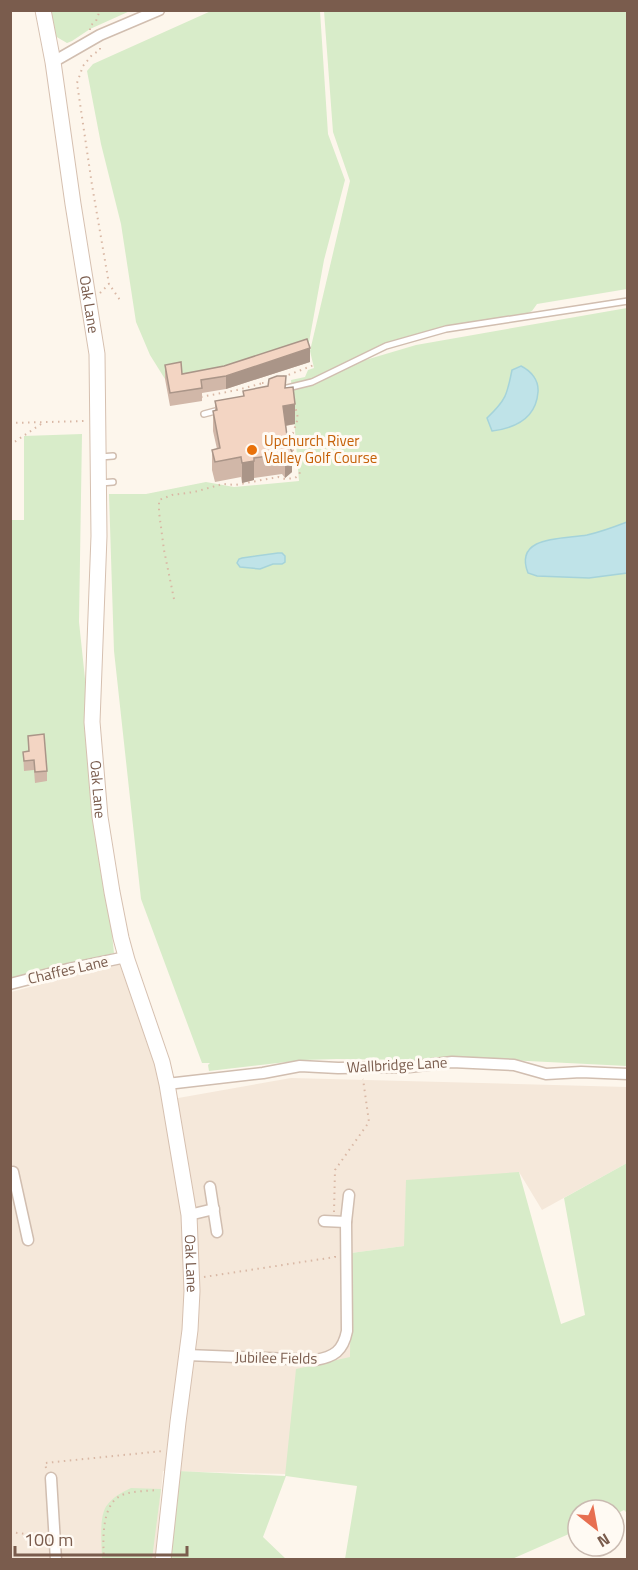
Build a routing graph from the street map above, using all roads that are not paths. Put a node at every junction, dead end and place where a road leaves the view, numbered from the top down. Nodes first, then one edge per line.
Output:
1 (43, 10) edge
2 (159, 10) edge
3 (53, 62) junction
4 (627, 301) edge
5 (278, 390) edge
6 (222, 409) edge
7 (204, 414) dead end
8 (126, 957) junction
9 (10, 984) edge
10 (627, 1074) edge
11 (167, 1084) junction
12 (12, 1168) edge
13 (210, 1186) dead end
14 (349, 1195) dead end
15 (15, 1204) edge
16 (214, 1209) junction
17 (189, 1215) junction
18 (329, 1221) road end
19 (346, 1222) junction
20 (217, 1232) dead end
21 (28, 1240) dead end
22 (187, 1355) junction
23 (51, 1478) road end
24 (56, 1560) edge
25 (163, 1560) edge

1 - 3 street, Oak Lane
2 - 3 street
3 - 8 street, Oak Lane
4 - 5 lane
6 - 7 lane
8 - 9 street, Chaffes Lane
8 - 11 street, Oak Lane
10 - 11 street, Wallbridge Lane
11 - 17 street, Oak Lane
12 - 15 street
13 - 16 street
14 - 19 street, Jubilee Fields
15 - 21 street
16 - 17 street
16 - 20 street
17 - 22 street, Oak Lane
18 - 19 street
19 - 22 street, Jubilee Fields
22 - 25 street, Oak Lane
23 - 24 street

